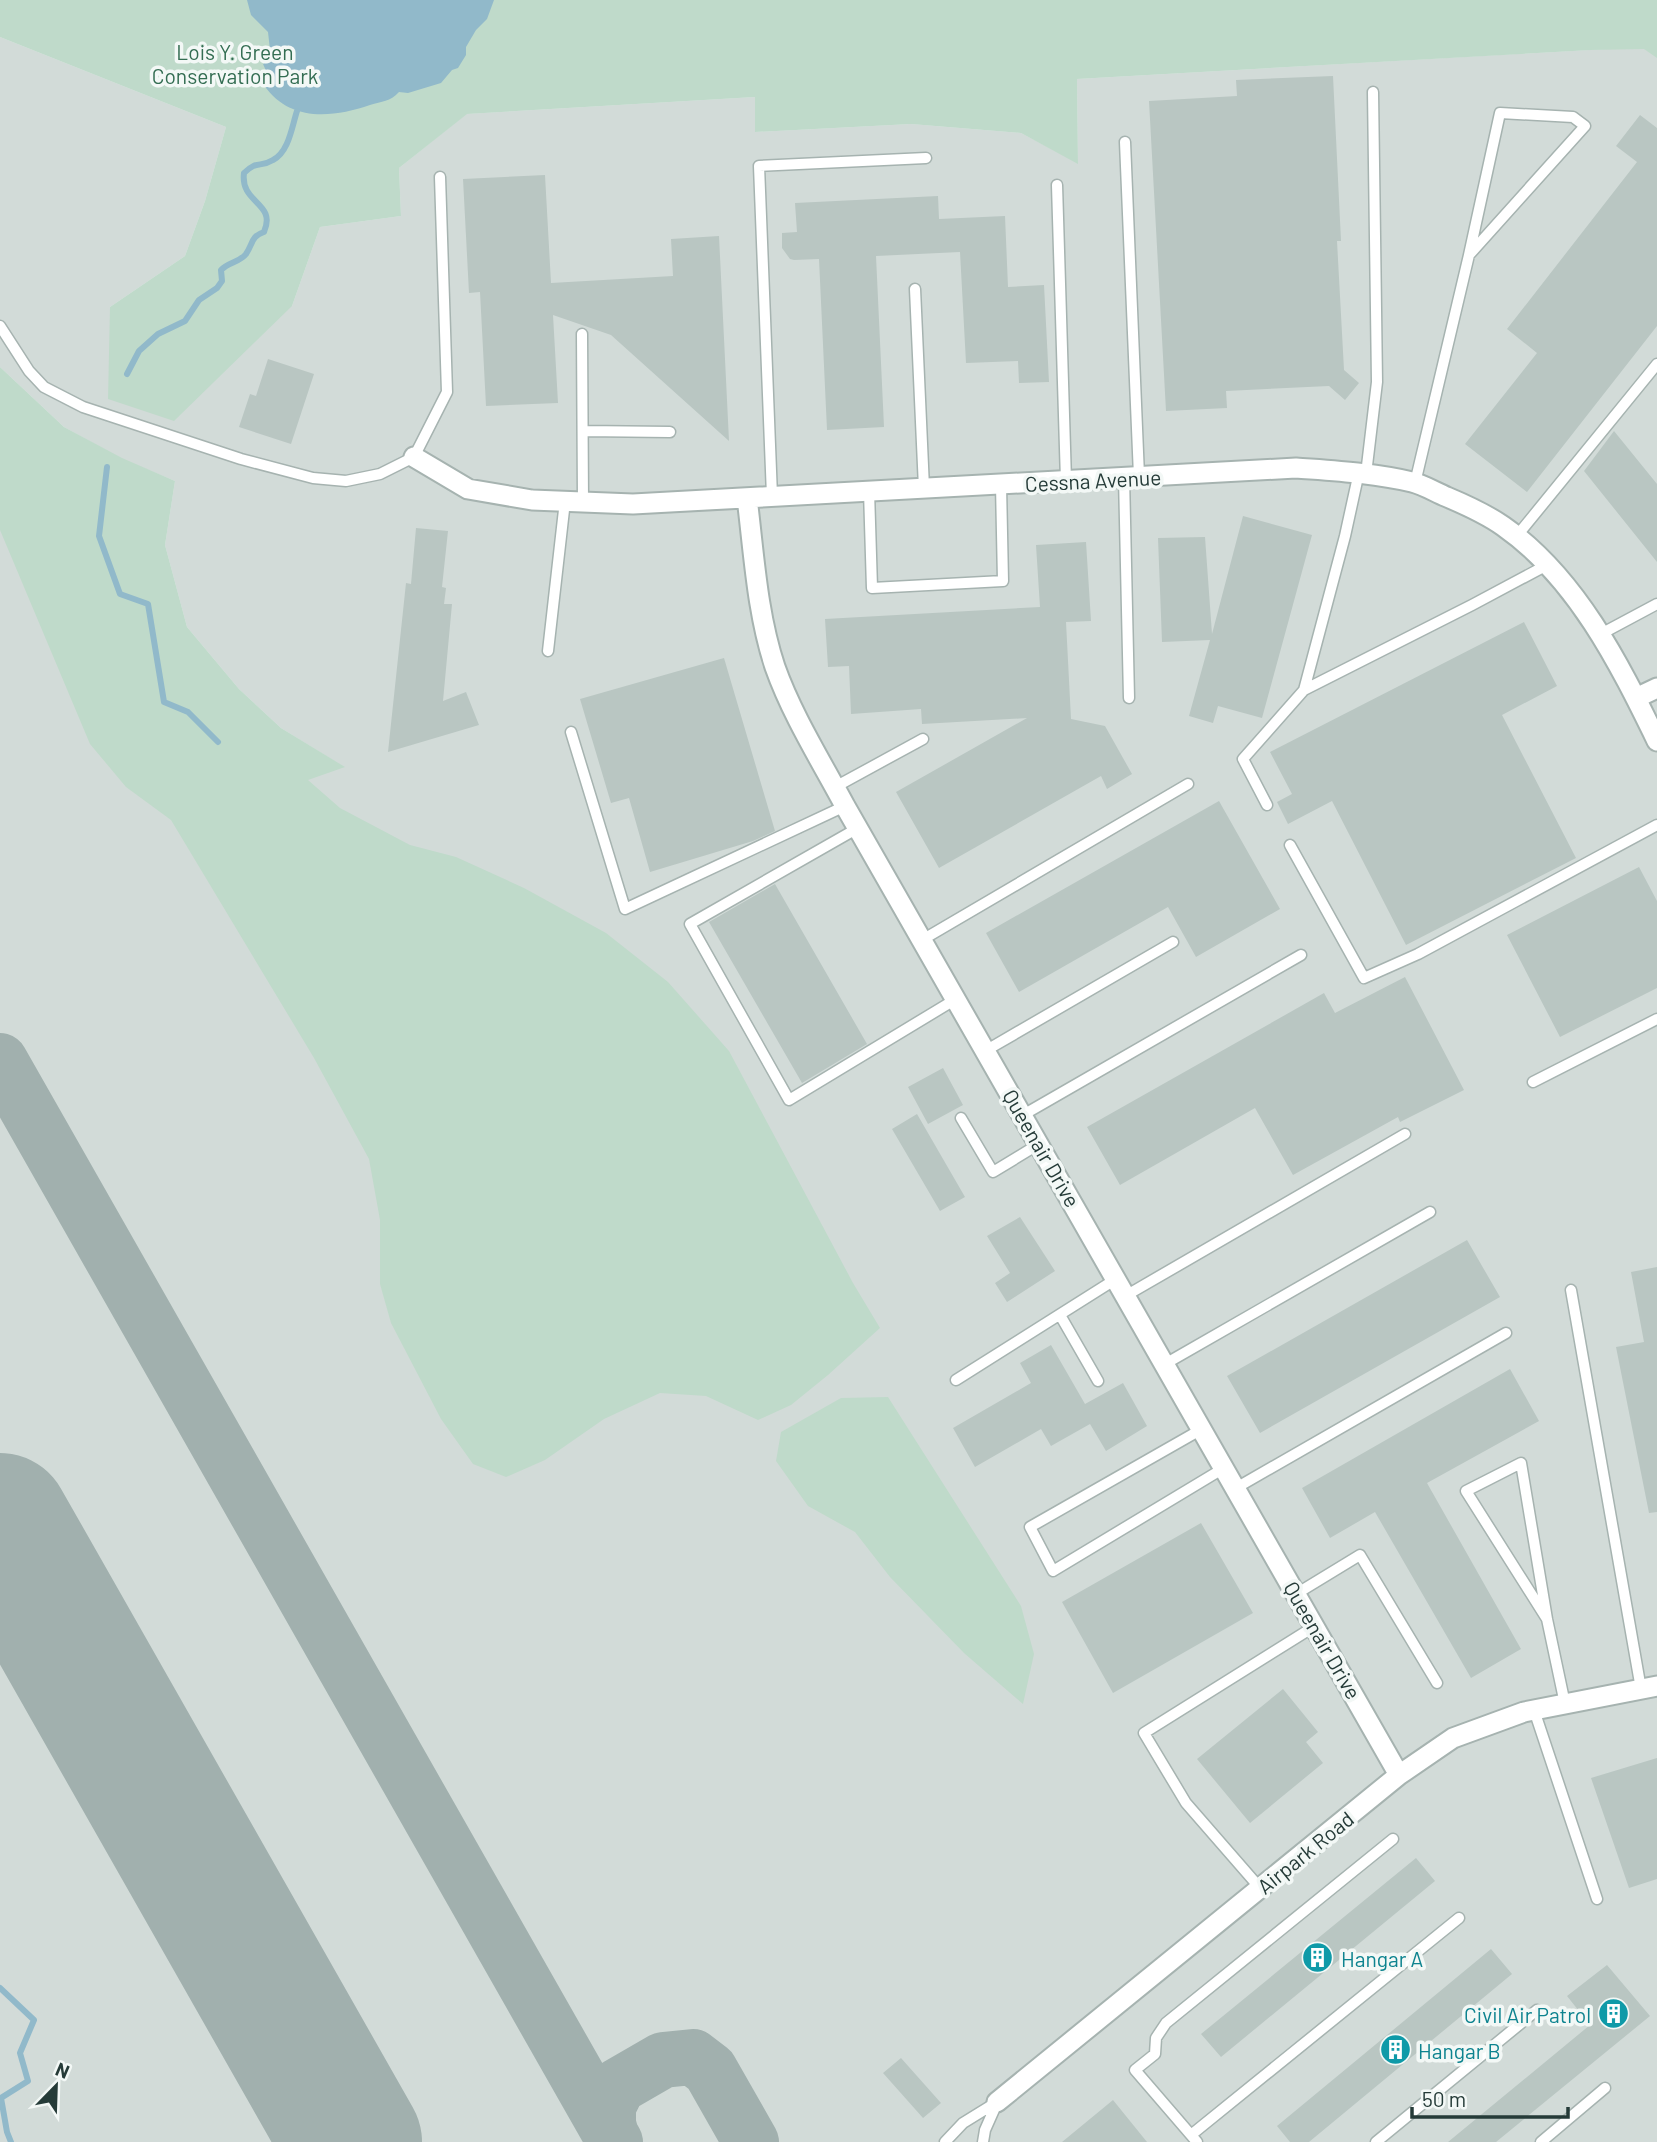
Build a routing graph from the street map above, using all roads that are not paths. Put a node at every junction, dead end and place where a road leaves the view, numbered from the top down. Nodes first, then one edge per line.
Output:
1 (1373, 92) dead end
2 (1125, 142) dead end
3 (926, 158) dead end
4 (440, 177) dead end
5 (1057, 185) dead end
6 (1469, 255) junction
7 (915, 289) dead end
8 (0, 326) edge
9 (582, 334) dead end
10 (1657, 364) edge
11 (584, 431) junction
12 (670, 432) dead end
13 (414, 457) junction
14 (1362, 473) junction
15 (1132, 477) junction
16 (1066, 481) junction
17 (1415, 483) junction
18 (1001, 485) junction
19 (924, 488) junction
20 (869, 491) junction
21 (772, 496) junction
22 (747, 498) junction
23 (574, 501) junction
24 (1517, 537) junction
25 (1547, 565) junction
26 (1657, 604) edge
27 (1599, 635) junction
28 (548, 651) dead end
29 (1657, 688) edge
30 (1304, 690) junction
31 (1129, 698) dead end
32 (1636, 698) junction
33 (571, 732) dead end
34 (923, 739) dead end
35 (1657, 741) edge
36 (1188, 784) dead end
37 (835, 787) junction
38 (1267, 805) dead end
39 (845, 806) junction
40 (1657, 825) edge
41 (858, 828) junction
42 (1290, 845) dead end
43 (922, 940) junction
44 (1173, 942) dead end
45 (1301, 955) dead end
46 (956, 999) junction
47 (1657, 1018) edge
48 (985, 1051) junction
49 (1533, 1082) dead end
50 (1023, 1115) junction
51 (961, 1118) dead end
52 (1405, 1134) dead end
53 (1039, 1144) junction
54 (1430, 1212) dead end
55 (1122, 1287) junction
56 (1571, 1290) dead end
57 (1060, 1315) junction
58 (1506, 1333) dead end
59 (1166, 1364) junction
60 (956, 1380) dead end
61 (1098, 1381) dead end
62 (1202, 1429) junction
63 (1225, 1468) junction
64 (1236, 1488) junction
65 (1296, 1594) junction
66 (1547, 1619) junction
67 (1315, 1626) junction
68 (1437, 1684) dead end
69 (1649, 1688) edge
70 (1565, 1704) junction
71 (1534, 1710) junction
72 (1399, 1775) junction
73 (1393, 1839) dead end
74 (1260, 1888) junction
75 (1597, 1899) dead end
76 (1459, 1917) dead end
77 (1537, 2010) dead end
78 (1605, 2088) dead end
79 (997, 2102) junction
80 (1194, 2139) edge
81 (945, 2142) edge
82 (983, 2142) edge
83 (1376, 2142) edge
84 (1541, 2142) edge

1 - 14 lane
2 - 15 lane
3 - 21 lane
4 - 13 lane
5 - 16 lane
6 - 6 lane
6 - 17 lane
7 - 19 lane
8 - 13 lane
9 - 11 lane
10 - 24 lane
11 - 12 lane
11 - 23 lane
13 - 23 street, Cessna Avenue
14 - 15 street, Cessna Avenue
14 - 17 street, Cessna Avenue
14 - 30 lane
15 - 16 street, Cessna Avenue
15 - 31 lane
16 - 18 street, Cessna Avenue
17 - 24 street, Cessna Avenue
18 - 19 street, Cessna Avenue
18 - 20 lane
19 - 20 street, Cessna Avenue
20 - 21 street, Cessna Avenue
21 - 22 street, Cessna Avenue
22 - 23 street, Cessna Avenue
22 - 37 street, Queenair Drive
23 - 28 lane
24 - 25 street, Cessna Avenue
25 - 27 street, Cessna Avenue
25 - 30 lane
26 - 27 lane
27 - 32 street, Cessna Avenue
29 - 32 street
30 - 38 lane
32 - 35 street, Cessna Avenue
33 - 39 lane
34 - 37 lane
36 - 43 lane
37 - 39 street, Queenair Drive
39 - 41 street, Queenair Drive
40 - 42 lane
41 - 43 street, Queenair Drive
41 - 46 lane
43 - 46 street, Queenair Drive
44 - 48 lane
45 - 50 lane
46 - 48 street, Queenair Drive
47 - 49 lane
48 - 50 street, Queenair Drive
50 - 53 street, Queenair Drive
51 - 53 lane
52 - 55 lane
53 - 55 street, Queenair Drive
54 - 59 lane
55 - 57 lane
55 - 59 street, Queenair Drive
56 - 69 lane
57 - 60 lane
57 - 61 lane
58 - 64 lane
59 - 62 street, Queenair Drive
62 - 63 street, Queenair Drive
62 - 63 lane
63 - 64 street, Queenair Drive
64 - 65 street, Queenair Drive
65 - 67 street, Queenair Drive
65 - 68 lane
66 - 66 lane
66 - 70 lane
67 - 72 street, Queenair Drive
67 - 74 lane
69 - 70 street, Airpark Road
70 - 71 street, Airpark Road
71 - 72 street, Airpark Road
71 - 75 lane
72 - 74 street, Airpark Road
73 - 80 lane
74 - 79 street, Airpark Road
76 - 80 lane
77 - 83 lane
78 - 84 lane
79 - 81 lane
79 - 82 lane

